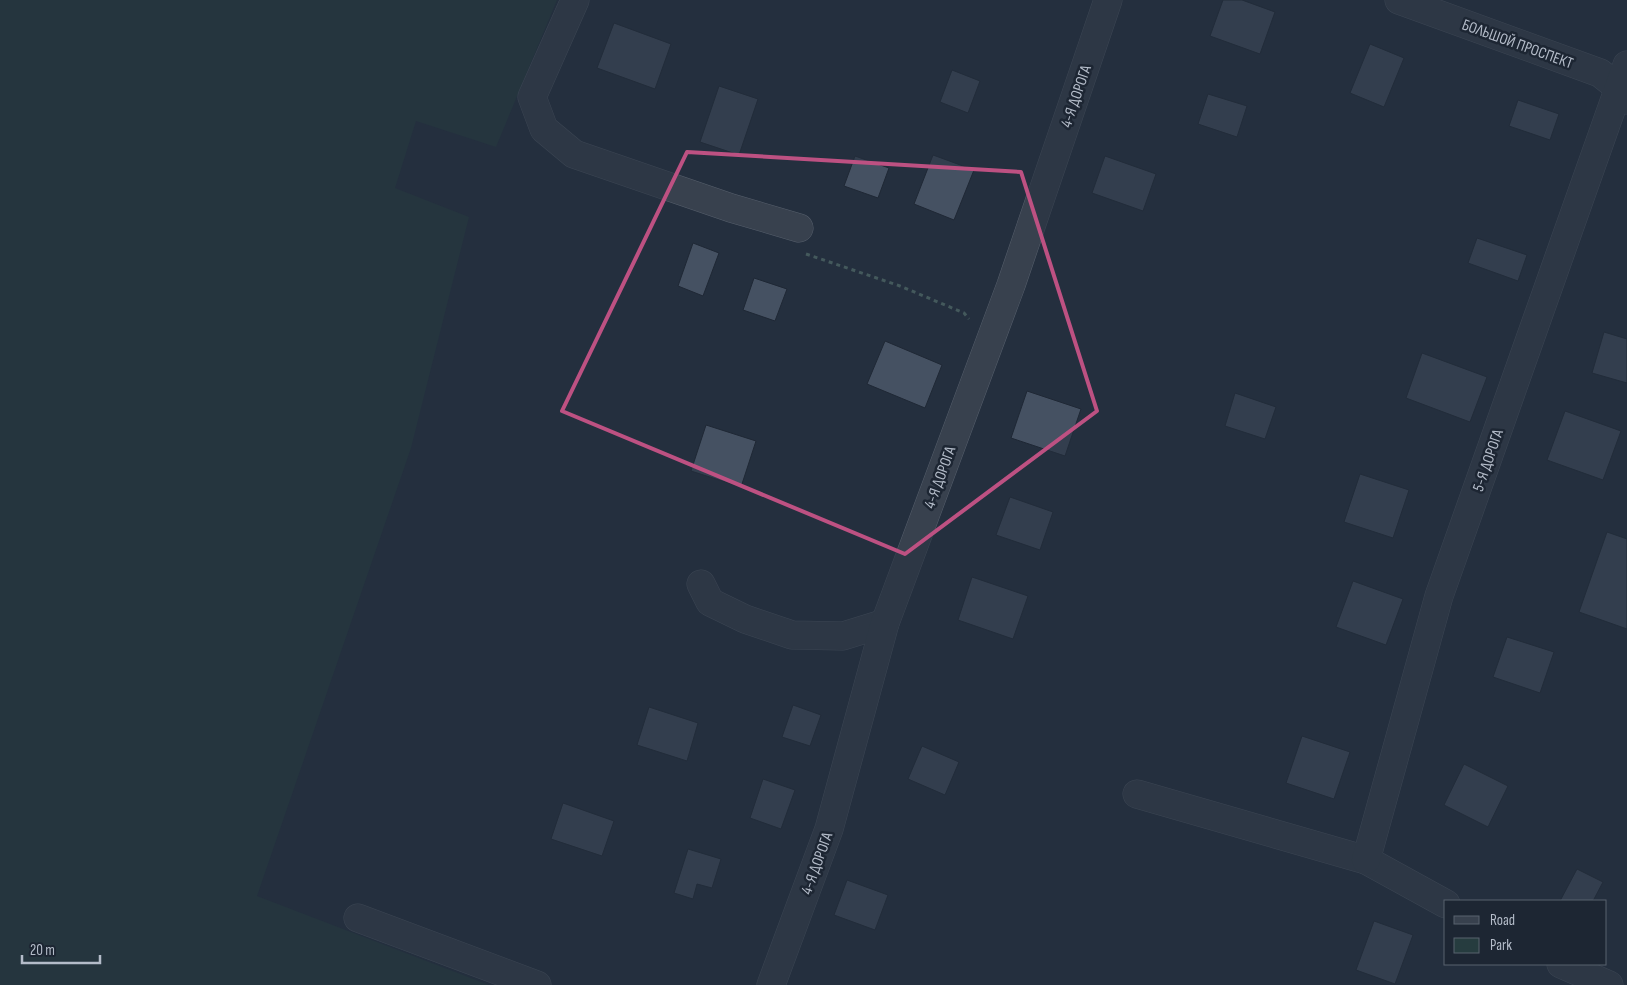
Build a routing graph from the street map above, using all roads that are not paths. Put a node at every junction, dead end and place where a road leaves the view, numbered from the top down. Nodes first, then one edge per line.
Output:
1 (574, 0) edge
2 (1108, 0) edge
3 (1399, 0) edge
4 (1624, 84) edge
5 (799, 240) road end
6 (701, 584) dead end
7 (885, 623) junction
8 (1137, 794) dead end
9 (1366, 860) junction
10 (1444, 903) edge
11 (358, 918) dead end
12 (1563, 965) edge
13 (537, 985) edge
14 (771, 985) edge
15 (1609, 985) edge

1 - 5 street
2 - 7 street, 4-Я ДОРОГА
3 - 4 street, БОЛЬШОЙ ПРОСПЕКТ
4 - 9 street, 5-Я ДОРОГА
6 - 7 street
7 - 14 street, 4-Я ДОРОГА
8 - 9 street
9 - 10 street
11 - 13 street
12 - 15 street

